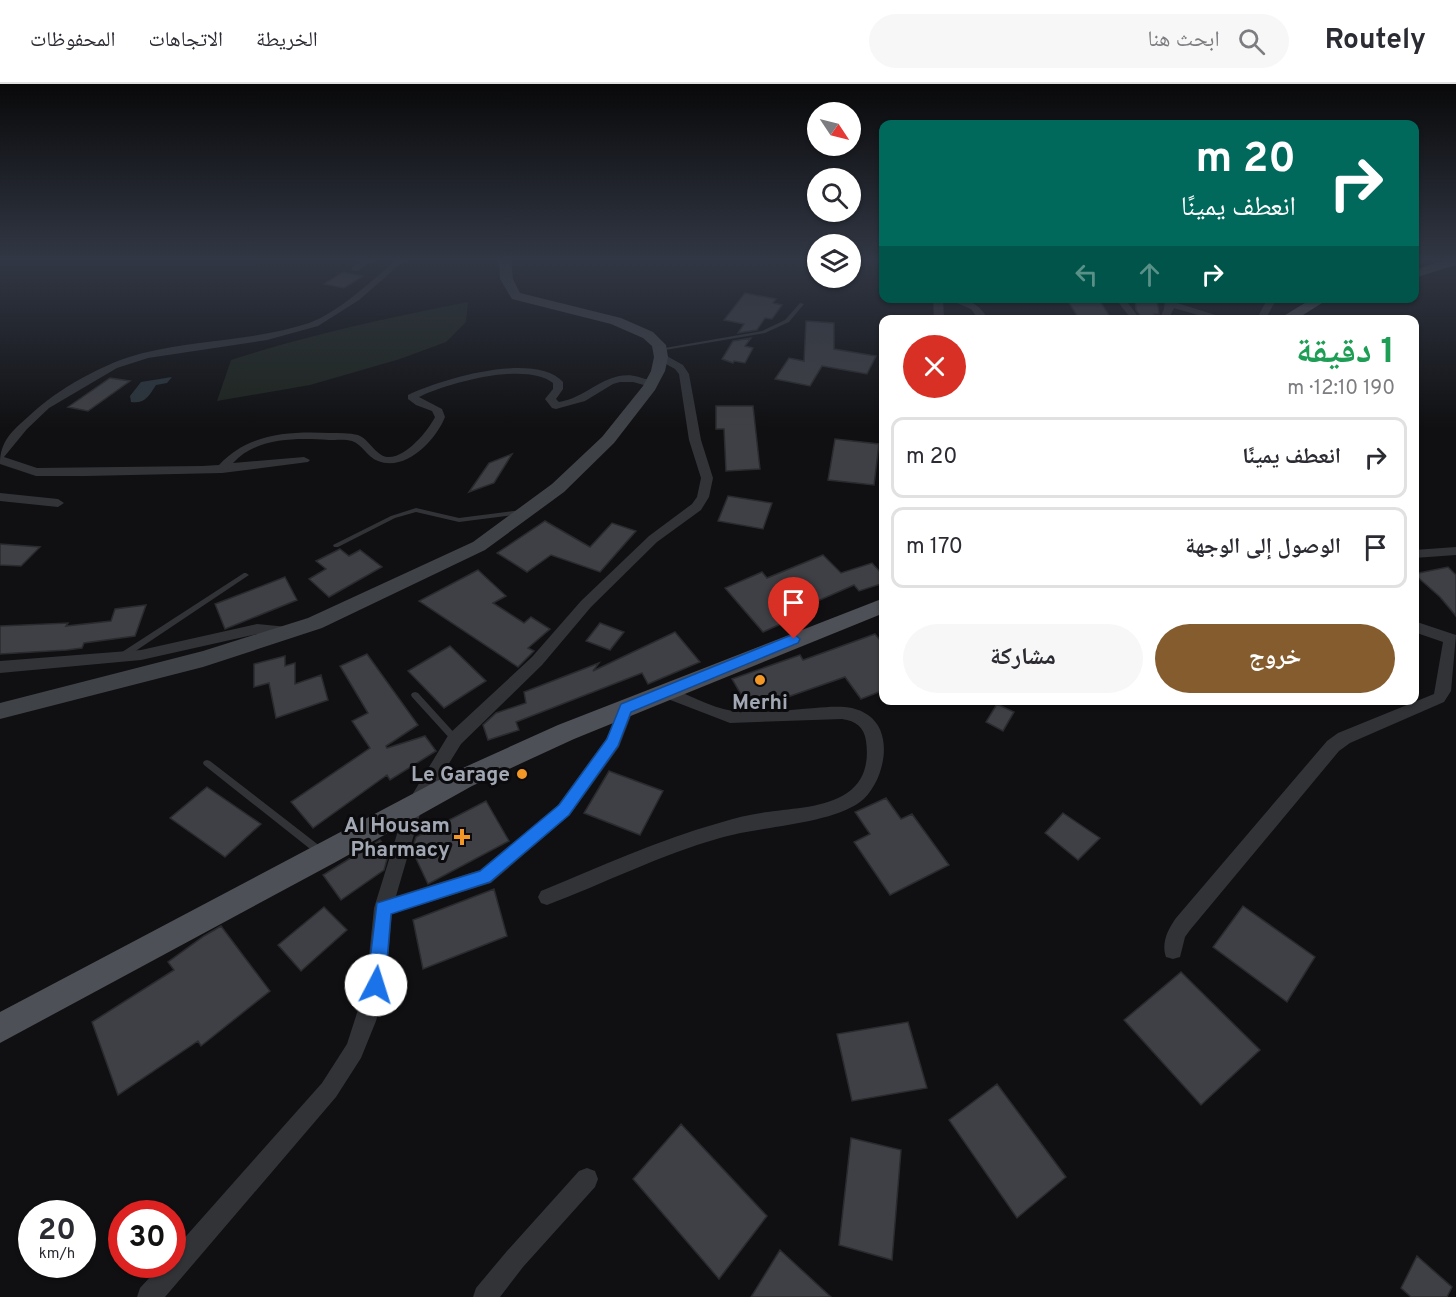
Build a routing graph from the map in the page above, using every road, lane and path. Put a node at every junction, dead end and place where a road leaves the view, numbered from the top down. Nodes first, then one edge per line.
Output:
1 (328, 316) edge
2 (590, 316) edge
3 (792, 316) edge
4 (660, 353) junction
5 (651, 384) junction
6 (0, 437) edge
7 (15, 437) junction
8 (0, 455) edge
9 (0, 460) edge
10 (304, 460) dead end
11 (222, 469) junction
12 (0, 497) edge
13 (58, 503) dead end
14 (529, 511) junction
15 (336, 545) dead end
16 (1456, 551) edge
17 (1419, 554) edge
18 (246, 575) dead end
19 (879, 606) edge
20 (1419, 628) edge
21 (288, 632) junction
22 (1453, 641) edge
23 (120, 657) junction
24 (0, 667) edge
25 (665, 692) junction
26 (415, 695) dead end
27 (626, 708) junction
28 (0, 711) edge
29 (455, 739) junction
30 (207, 763) dead end
31 (414, 806) junction
32 (325, 855) junction
33 (547, 897) dead end
34 (383, 909) junction
35 (1173, 950) dead end
36 (0, 1028) edge
37 (586, 1179) dead end
38 (149, 1297) edge
39 (485, 1297) edge

1 - 7 street
2 - 4 main road
3 - 4 lane
4 - 5 main road
4 - 29 street
5 - 11 street
5 - 14 main road
6 - 7 street
7 - 8 street
9 - 11 street
10 - 11 street
12 - 13 street
14 - 15 lane
14 - 21 main road
16 - 17 street
18 - 23 lane
19 - 25 main road
20 - 22 street
21 - 23 street
21 - 28 main road
22 - 35 street
23 - 24 street
25 - 27 main road
25 - 33 street
26 - 29 lane
27 - 31 main road
27 - 34 street
29 - 31 street
30 - 32 lane
31 - 32 main road
31 - 34 street
32 - 36 main road
34 - 38 street
37 - 39 street

